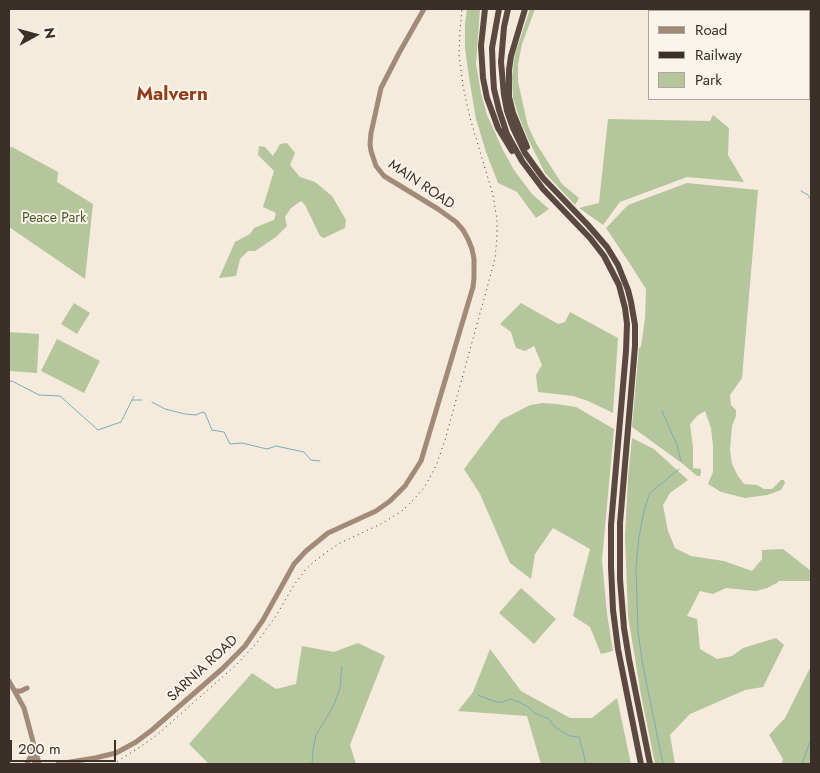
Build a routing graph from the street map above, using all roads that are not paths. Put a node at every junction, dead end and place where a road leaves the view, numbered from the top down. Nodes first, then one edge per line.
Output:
1 (424, 9) edge
2 (485, 9) edge
3 (499, 9) edge
4 (508, 9) edge
5 (525, 9) edge
6 (535, 167) junction
7 (559, 207) junction
8 (400, 492) joint
9 (9, 681) edge
10 (27, 688) dead end
11 (15, 691) junction
12 (31, 735) junction
13 (32, 752) junction
14 (27, 764) edge
15 (35, 764) edge
16 (39, 764) edge
17 (58, 764) edge
18 (641, 764) edge
19 (650, 764) edge

1 - 8 main road, MAIN ROAD
2 - 7 highway
3 - 7 highway
4 - 6 highway
5 - 6 highway
6 - 19 highway
7 - 18 highway
8 - 17 main road, SARNIA ROAD
9 - 11 main road
10 - 11 main road
11 - 12 main road
12 - 13 main road
12 - 16 main road
13 - 14 main road
13 - 15 main road

